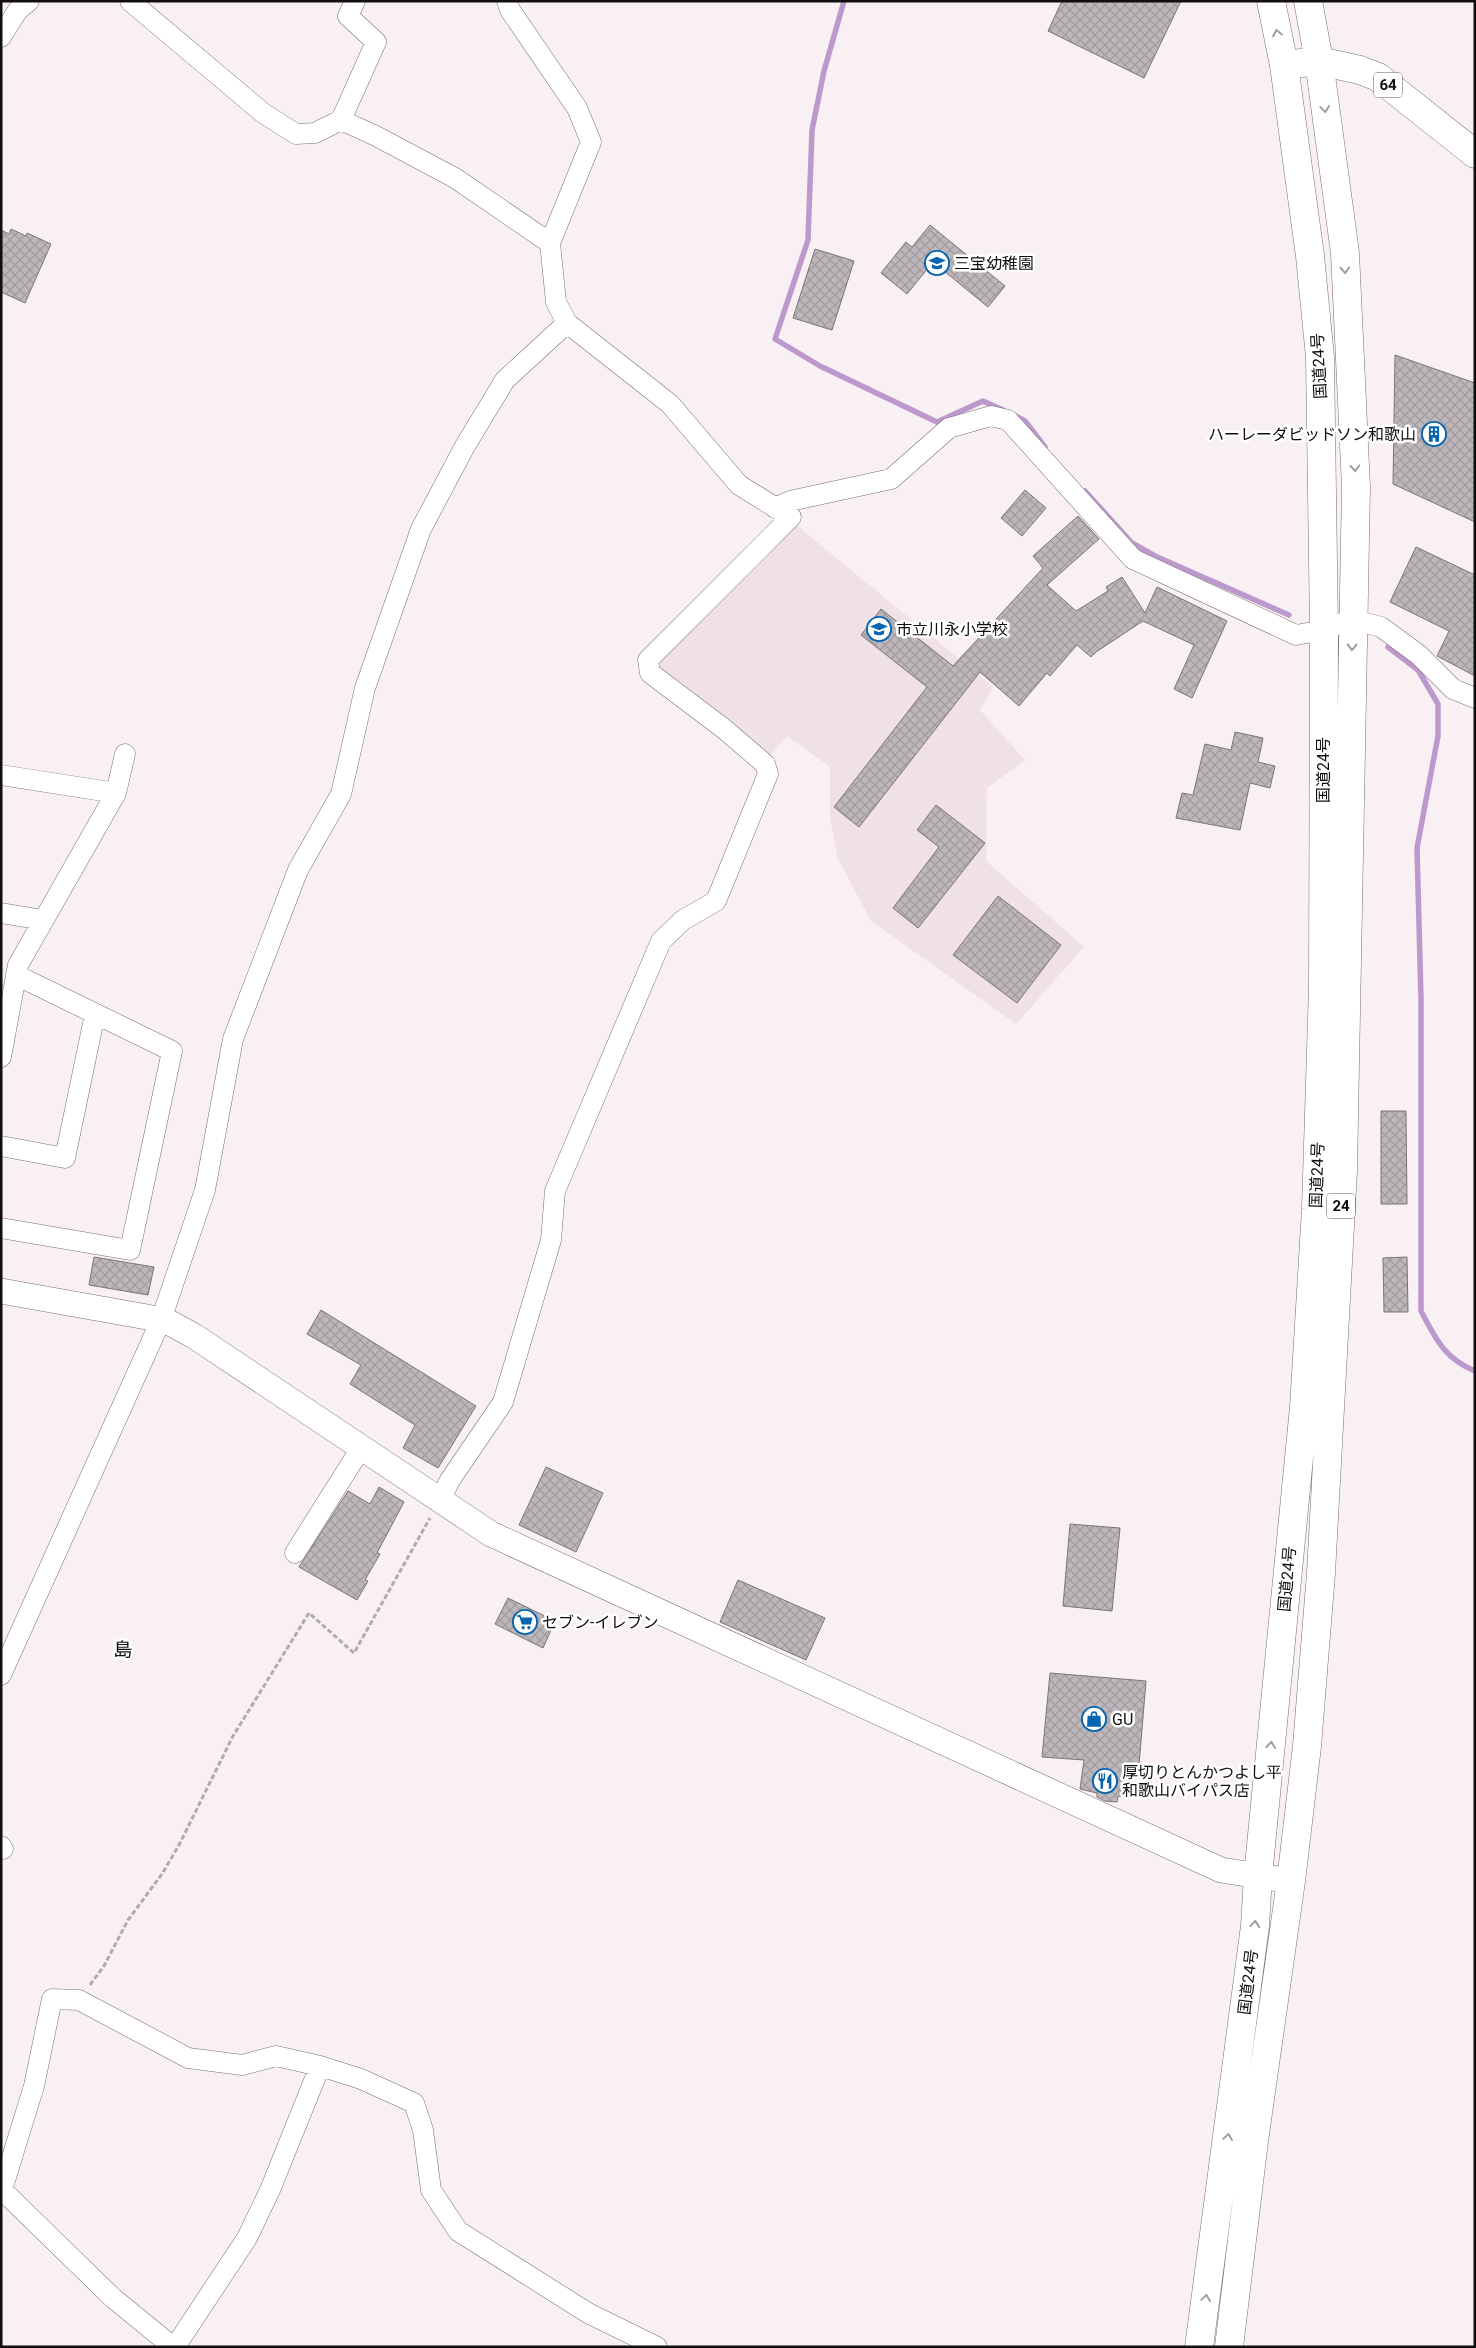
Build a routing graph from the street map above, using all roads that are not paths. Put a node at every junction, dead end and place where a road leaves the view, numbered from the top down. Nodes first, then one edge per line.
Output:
1 (130, 1) edge
2 (355, 1) edge
3 (507, 1) edge
4 (1271, 1) edge
5 (1308, 1) edge
6 (20, 4) edge
7 (1, 37) edge
8 (1319, 61) junction
9 (1284, 65) junction
10 (341, 120) junction
11 (1475, 154) edge
12 (550, 243) junction
13 (567, 323) junction
14 (775, 508) junction
15 (1352, 619) junction
16 (1324, 630) junction
17 (1475, 698) edge
18 (125, 754) dead end
19 (1, 775) edge
20 (116, 793) junction
21 (1, 913) edge
22 (43, 920) junction
23 (16, 975) junction
24 (95, 1014) junction
25 (1, 1057) edge
26 (1, 1146) edge
27 (1, 1228) edge
28 (1, 1292) edge
29 (161, 1320) junction
30 (361, 1448) junction
31 (440, 1500) junction
32 (295, 1553) dead end
33 (1, 1675) edge
34 (1258, 1876) junction
35 (1291, 1881) junction
36 (320, 2066) junction
37 (2, 2190) edge
38 (174, 2347) edge
39 (657, 2347) edge
40 (1199, 2347) edge
41 (1229, 2347) edge

1 - 10 street
2 - 10 street
3 - 12 street
9 -> 4 main road, 国道24号 / 24
5 - 8 main road, 国道24号 / 24
6 - 7 street
8 - 9 main road, 64
8 - 11 main road, 64
8 -> 15 main road, 国道24号 / 24
9 - 16 main road, 国道24号 / 24
10 - 12 street
12 - 13 street
13 - 14 street
13 - 29 street
14 - 16 street
14 - 31 street
15 - 16 street
15 - 17 street
15 -> 35 main road, 国道24号 / 24
34 -> 16 main road, 国道24号 / 24
18 - 20 street
19 - 20 street
20 - 22 street
21 - 22 street
22 - 23 street
23 - 24 street
23 - 25 street
24 - 26 street
24 - 27 street
28 - 29 street
29 - 30 street
29 - 33 street
30 - 31 street
30 - 32 street
31 - 34 street
34 - 35 street
40 -> 34 main road, 国道24号 / 24
35 - 41 main road, 国道24号 / 24
36 - 37 street
36 - 38 street
36 - 39 street
37 - 38 street

